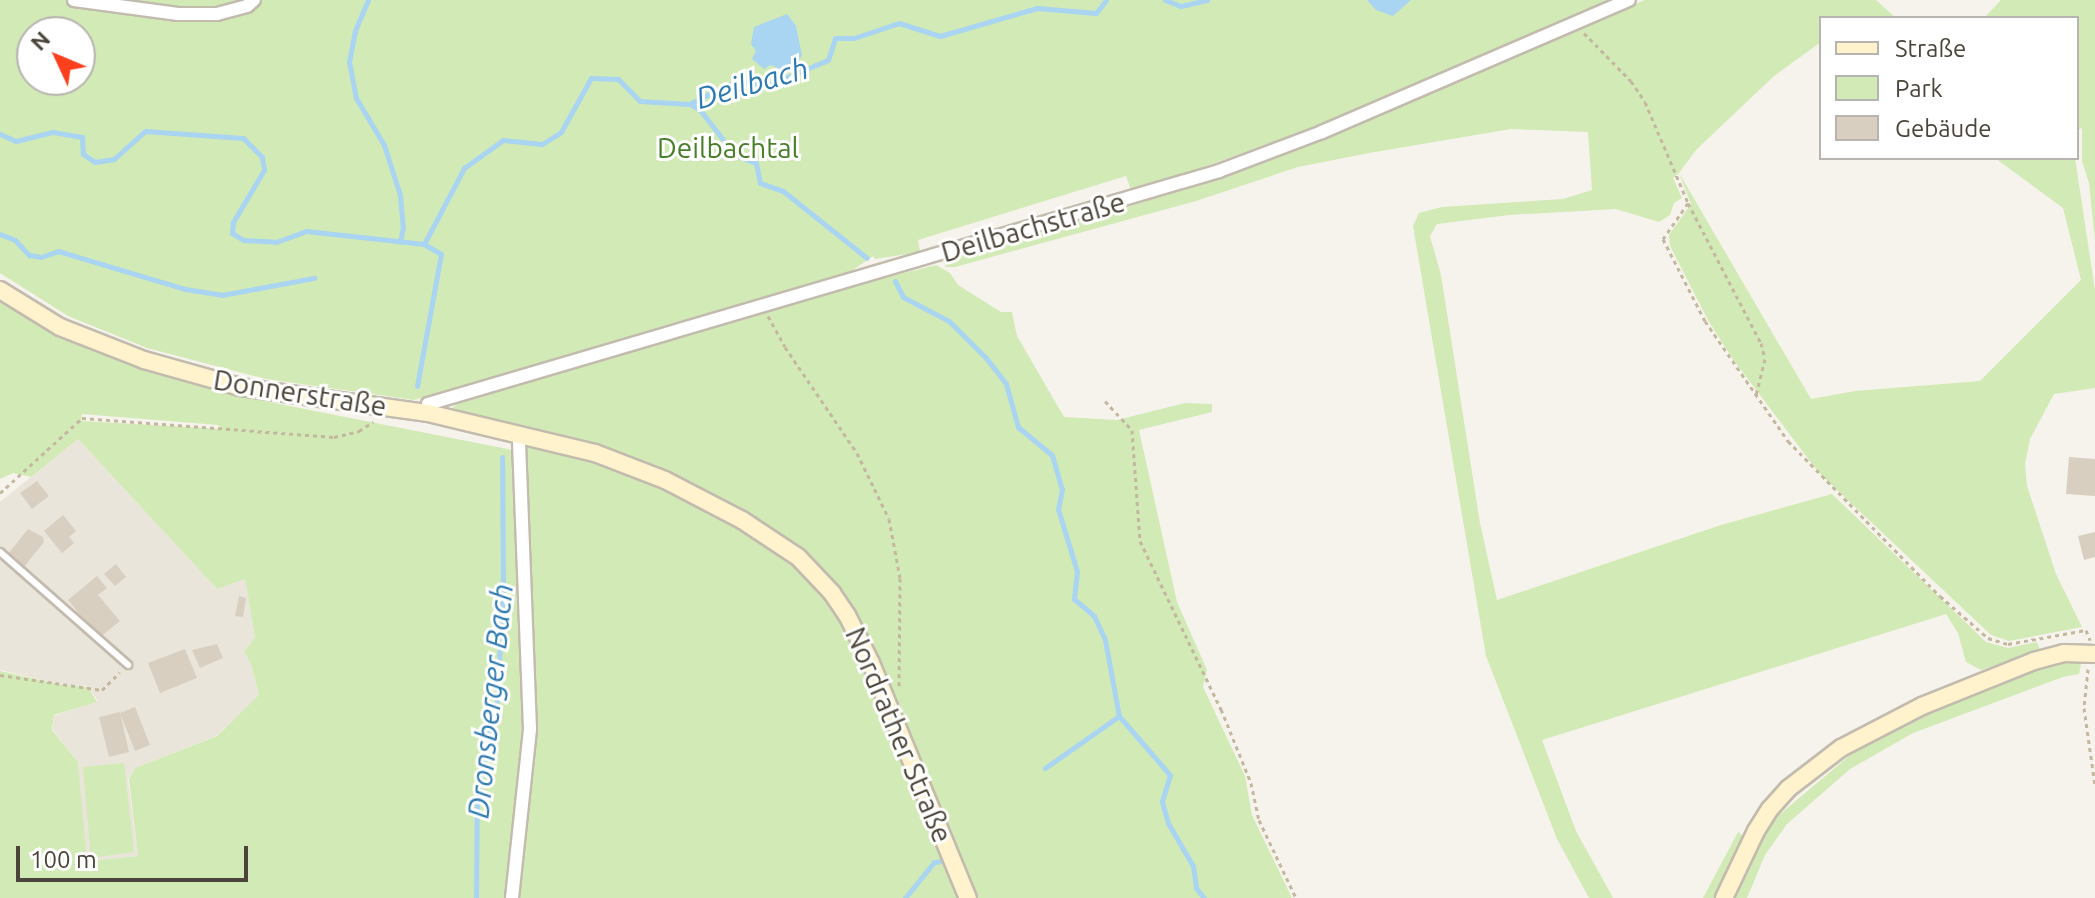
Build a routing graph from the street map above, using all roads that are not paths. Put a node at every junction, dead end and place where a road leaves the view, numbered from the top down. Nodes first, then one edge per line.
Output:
1 (74, 0) edge
2 (254, 0) edge
3 (1629, 0) edge
4 (0, 290) edge
5 (428, 413) junction
6 (519, 437) junction
7 (0, 552) edge
8 (2093, 653) edge
9 (128, 665) road end
10 (512, 898) edge
11 (968, 898) edge
12 (1724, 898) edge

1 - 2 street
3 - 5 street, Deilbachstraße
4 - 5 main road, Donnerstraße
5 - 6 main road, Donnerstraße
6 - 10 street
6 - 11 main road, Nordrather Straße
7 - 9 lane
8 - 12 main road

